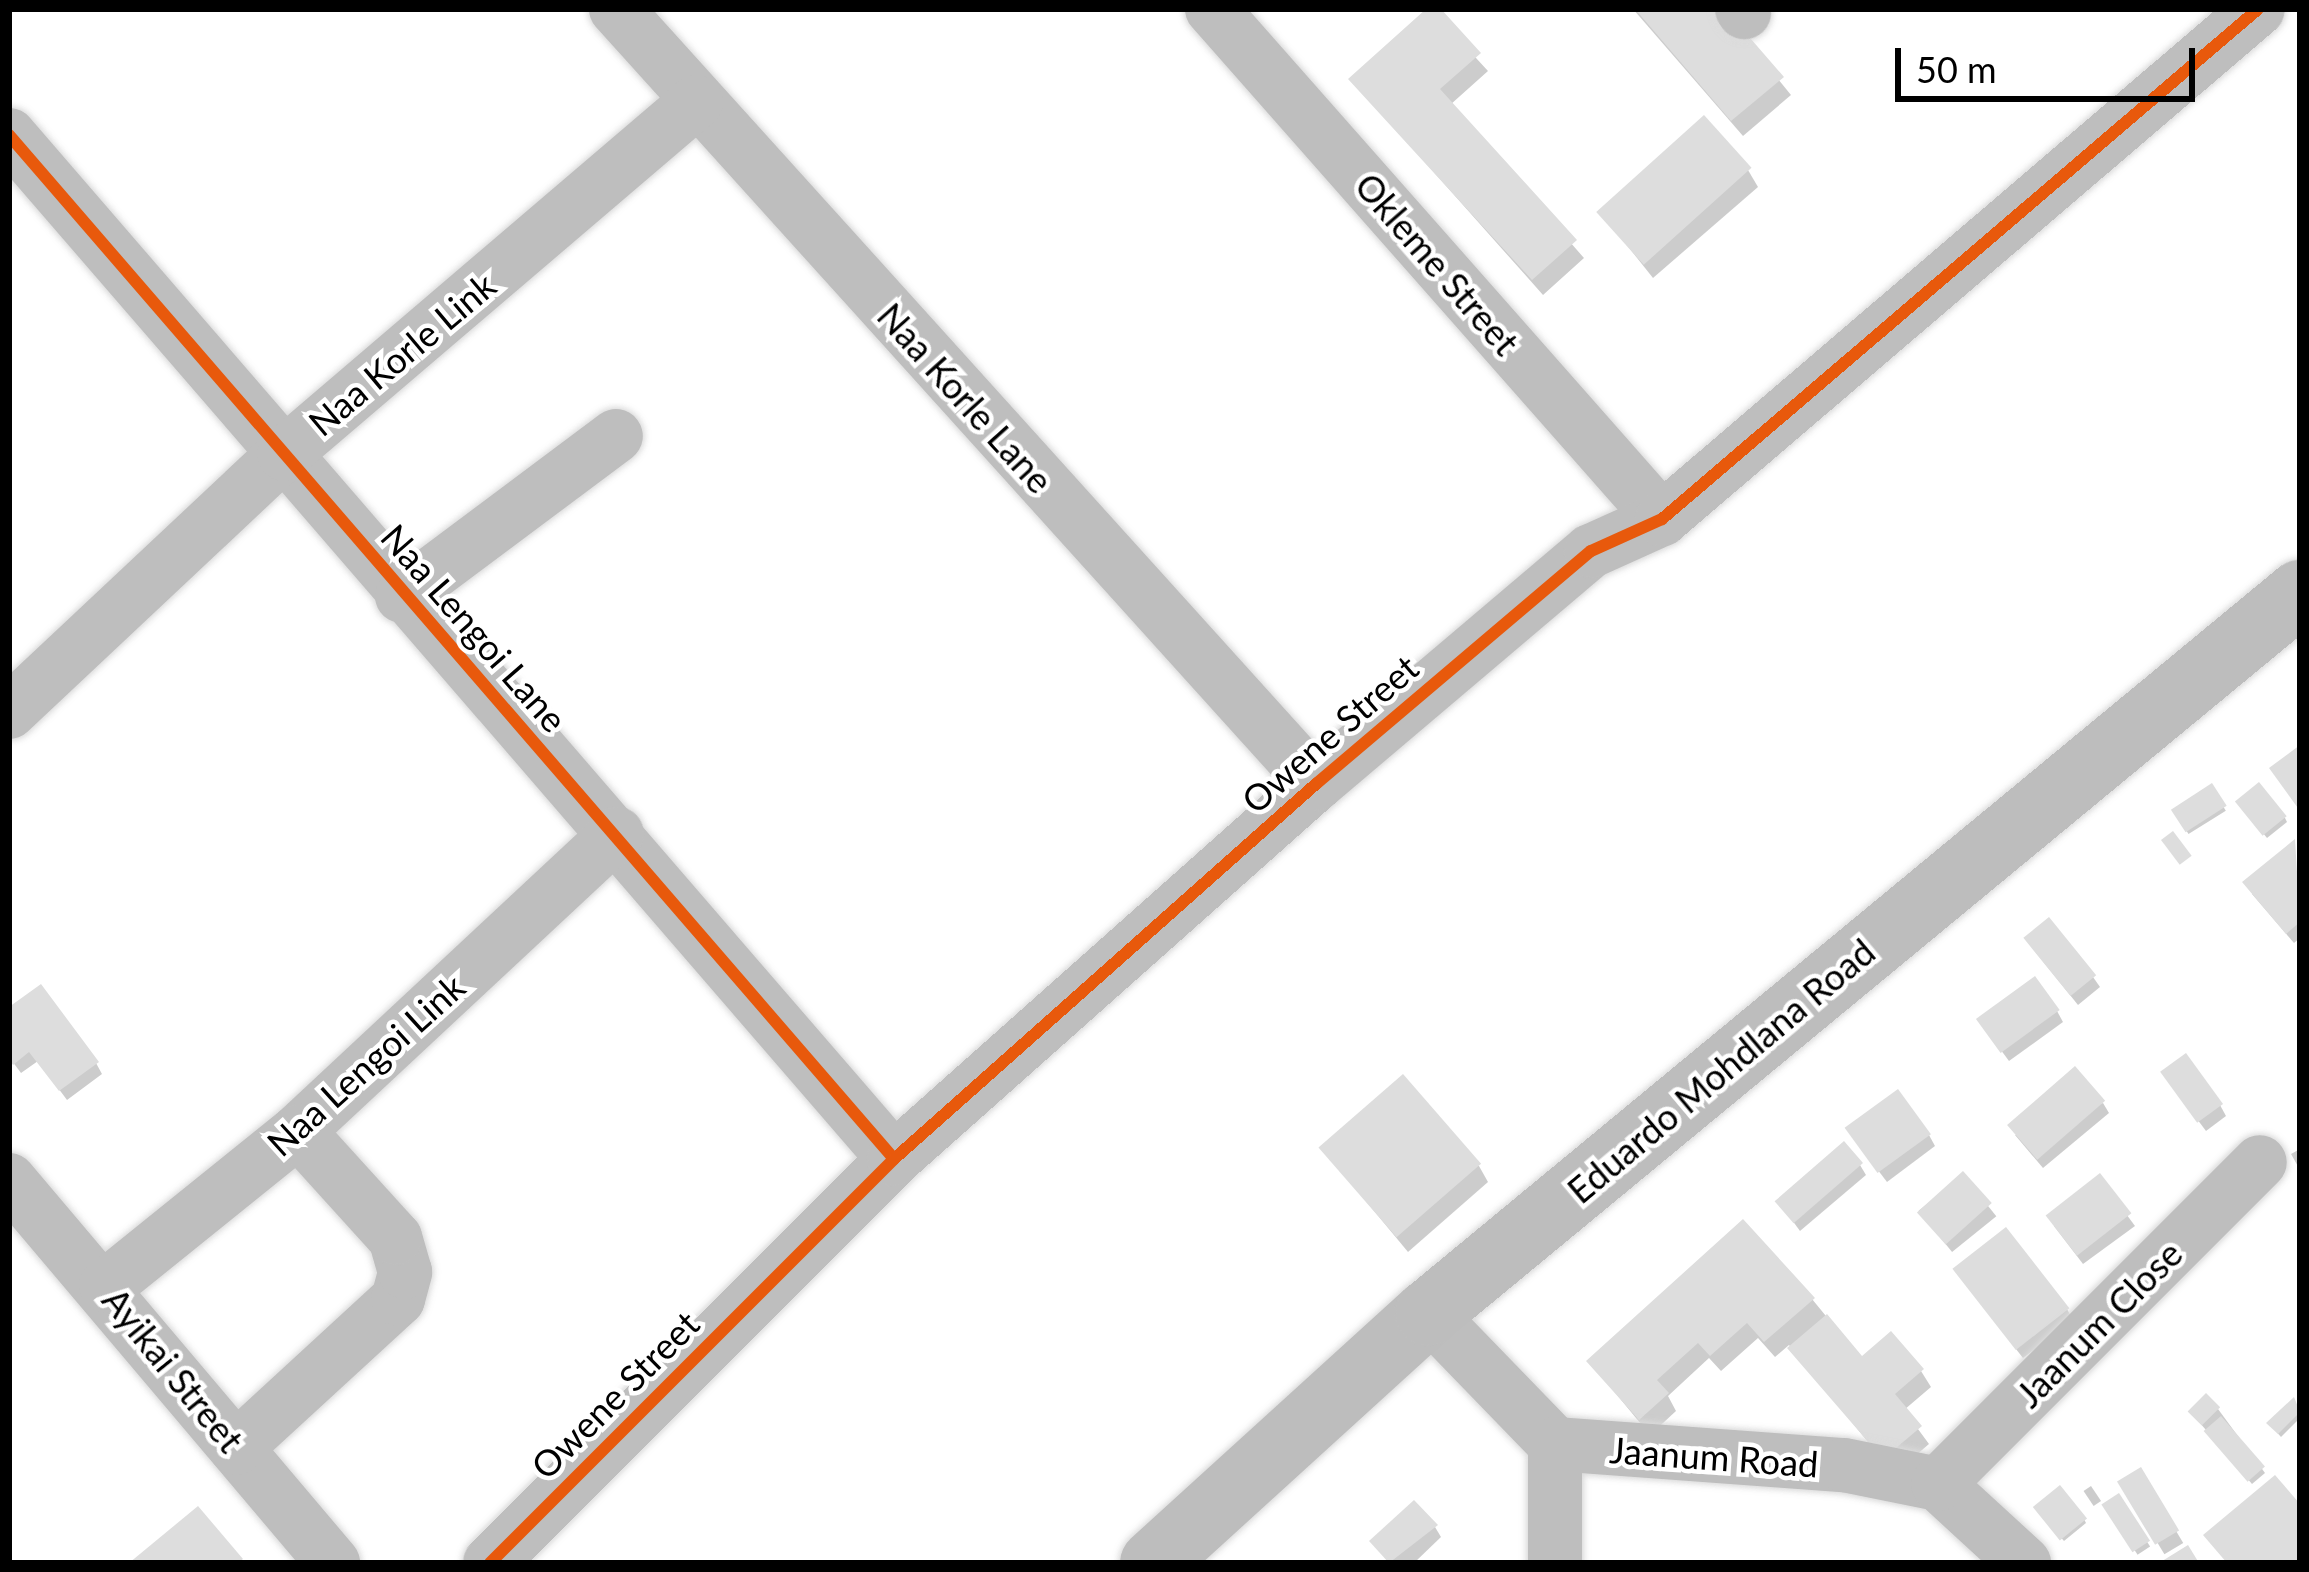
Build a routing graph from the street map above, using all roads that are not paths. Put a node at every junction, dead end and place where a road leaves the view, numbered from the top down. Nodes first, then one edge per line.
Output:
1 (616, 9) edge
2 (1212, 9) edge
3 (2258, 9) edge
4 (697, 102) junction
5 (9, 136) edge
6 (616, 436) dead end
7 (284, 454) junction
8 (1662, 519) junction
9 (2300, 593) edge
10 (402, 596) junction
11 (9, 712) edge
12 (1316, 784) junction
13 (617, 834) junction
14 (298, 1131) junction
15 (894, 1159) junction
16 (2260, 1162) dead end
17 (9, 1180) edge
18 (106, 1286) junction
19 (1428, 1313) junction
20 (1555, 1444) junction
21 (236, 1448) junction
22 (1937, 1484) junction
23 (333, 1563) edge
24 (490, 1563) edge
25 (1153, 1563) edge
26 (1555, 1563) edge
27 (2024, 1563) edge

1 - 4 street, Naa Korle Lane
2 - 8 street, Okleme Street
3 - 8 street, Owene Street
4 - 7 street, Naa Korle Link
4 - 12 street, Naa Korle Lane
5 - 7 street, Naa Lengoi Lane
6 - 10 street
7 - 10 street, Naa Lengoi Lane
7 - 11 street, Naa Korle Link
8 - 12 street, Owene Street
9 - 19 main road, Eduardo Mohdlana Road
10 - 13 street, Naa Lengoi Lane
12 - 15 street, Owene Street
13 - 14 street, Naa Lengoi Link
13 - 15 street, Naa Lengoi Lane
14 - 18 street, Naa Lengoi Link
14 - 21 street
15 - 24 street, Owene Street
16 - 22 street, Jaanum Close
17 - 18 street, Ayikai Street
18 - 21 street, Ayikai Street
19 - 20 street
19 - 25 main road, Eduardo Mohdlana Road
20 - 22 street, Jaanum Road
20 - 26 street
21 - 23 street, Ayikai Street
22 - 27 street

